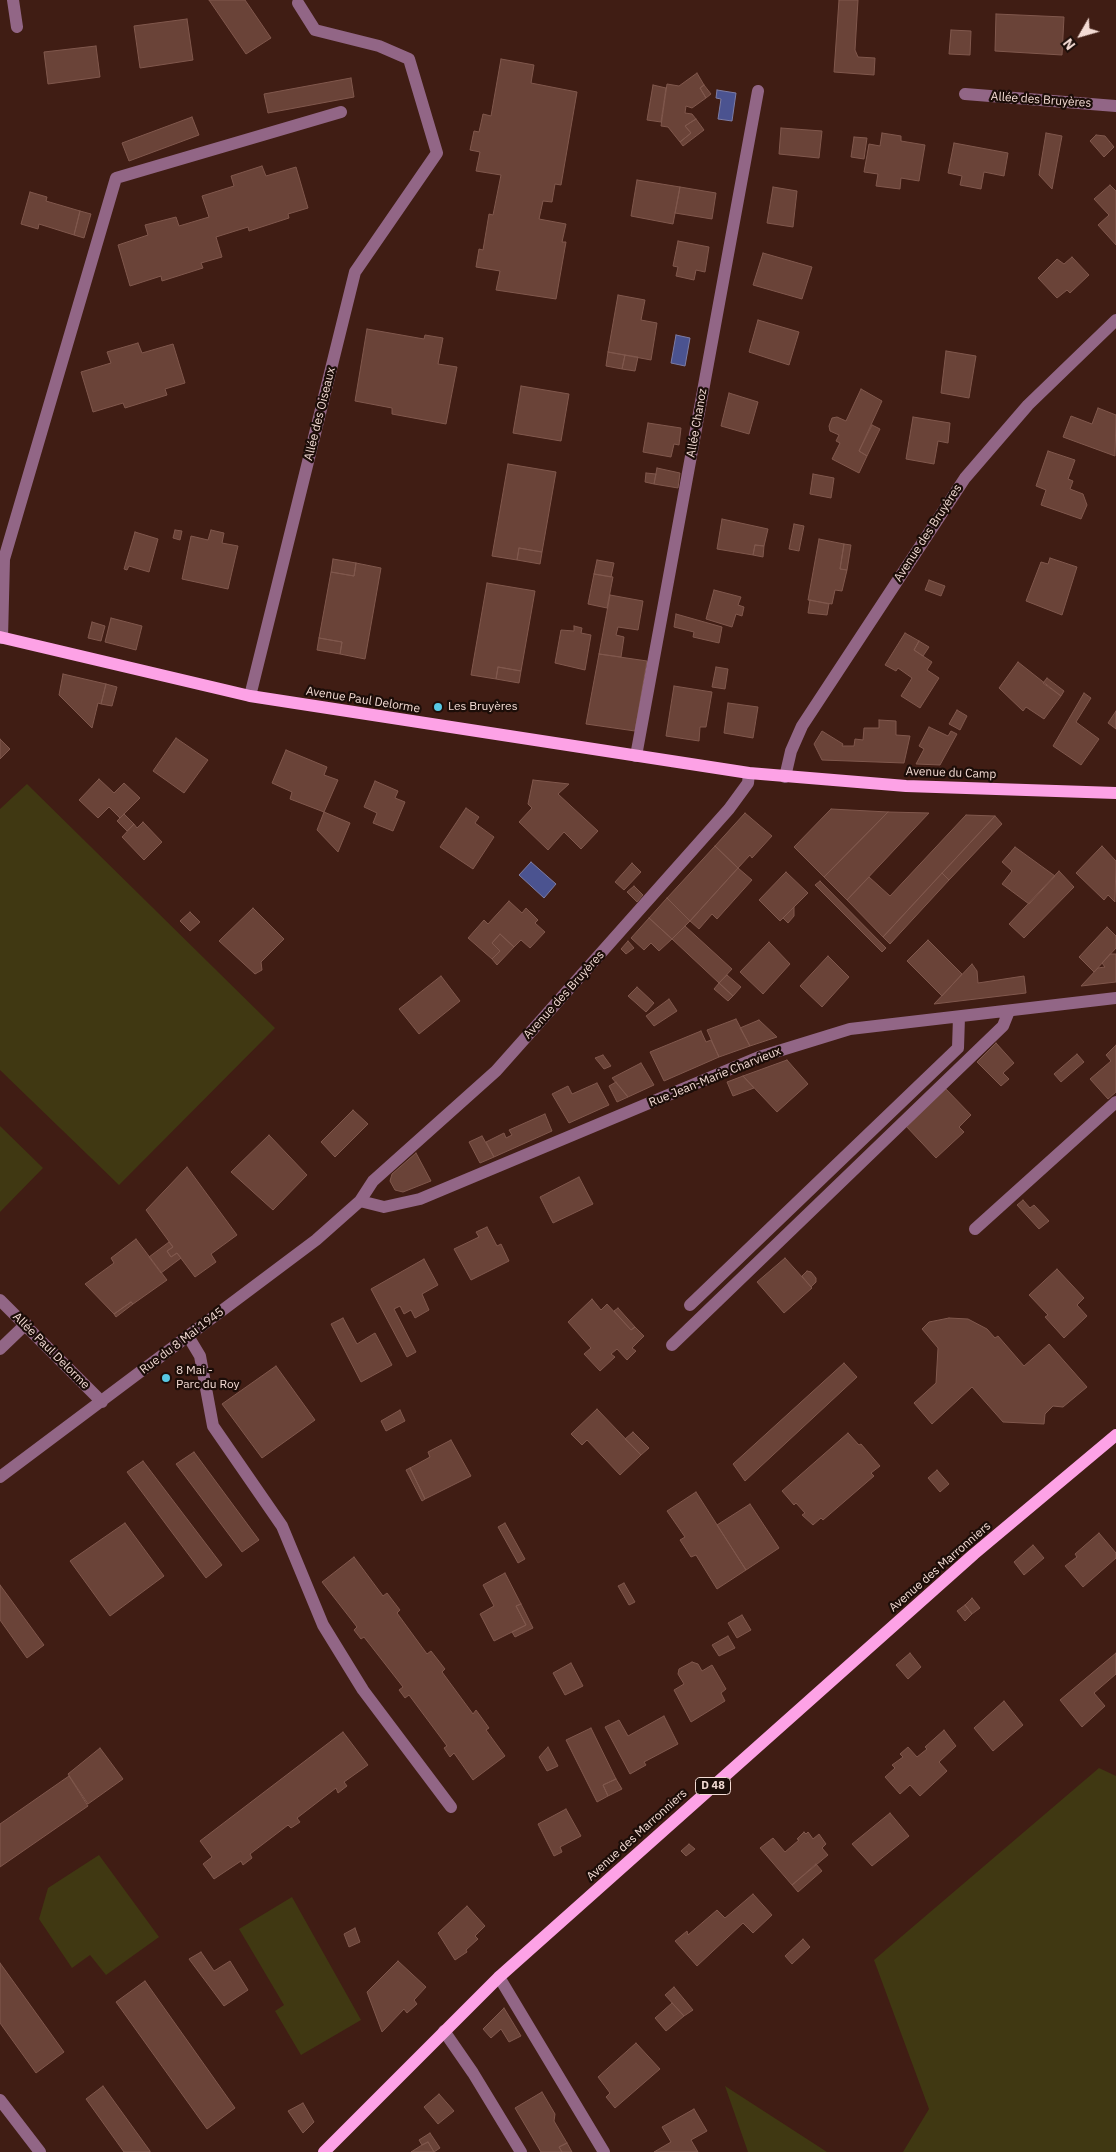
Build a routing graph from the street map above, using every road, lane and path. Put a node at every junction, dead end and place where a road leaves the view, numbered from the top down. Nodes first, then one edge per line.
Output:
1 (13, 0) edge
2 (298, 2) dead end
3 (17, 27) dead end
4 (758, 91) dead end
5 (965, 94) dead end
6 (1116, 106) edge
7 (341, 112) dead end
8 (1116, 320) edge
9 (1, 637) edge
10 (250, 696) junction
11 (636, 756) junction
12 (749, 774) junction
13 (784, 776) junction
14 (1116, 793) edge
15 (1116, 998) edge
16 (1009, 1011) junction
17 (959, 1017) junction
18 (1116, 1102) edge
19 (360, 1201) junction
20 (975, 1228) dead end
21 (0, 1300) edge
22 (690, 1305) dead end
23 (26, 1324) junction
24 (188, 1336) junction
25 (672, 1345) dead end
26 (0, 1349) edge
27 (102, 1402) junction
28 (1116, 1435) edge
29 (0, 1477) edge
30 (451, 1807) dead end
31 (498, 1977) junction
32 (444, 2031) junction
33 (0, 2100) edge
34 (40, 2152) edge
35 (324, 2152) edge
36 (521, 2152) edge
37 (604, 2152) edge

1 - 3 street
2 - 10 street, Allée des Oiseaux
4 - 11 street, Allée Chanoz
5 - 6 street, Allée des Bruyères
7 - 9 street
8 - 13 street, Avenue des Bruyères
9 - 10 main road, Avenue Paul Delorme
10 - 11 main road, Avenue Paul Delorme
11 - 12 main road, Avenue Paul Delorme
12 - 13 main road, Avenue Paul Delorme
12 - 19 street, Avenue des Bruyères
13 - 14 main road, Avenue du Camp
15 - 16 street, Rue Jean-Marie Charvieux
16 - 17 street, Rue Jean-Marie Charvieux
16 - 25 street
17 - 19 street, Rue Jean-Marie Charvieux
17 - 22 street
18 - 20 street
19 - 24 street, Rue du 8 Mai 1945
21 - 23 street, Allée Paul Delorme
23 - 26 street
23 - 27 street, Allée Paul Delorme
24 - 27 street, Rue du 8 Mai 1945
24 - 30 street
27 - 29 street, Rue du 8 Mai 1945
28 - 31 main road, Avenue des Marronniers / D 48
31 - 32 main road, Avenue des Marronniers / D 48
31 - 37 street
32 - 35 main road, Avenue des Marronniers / D 48
32 - 36 street
33 - 34 street

